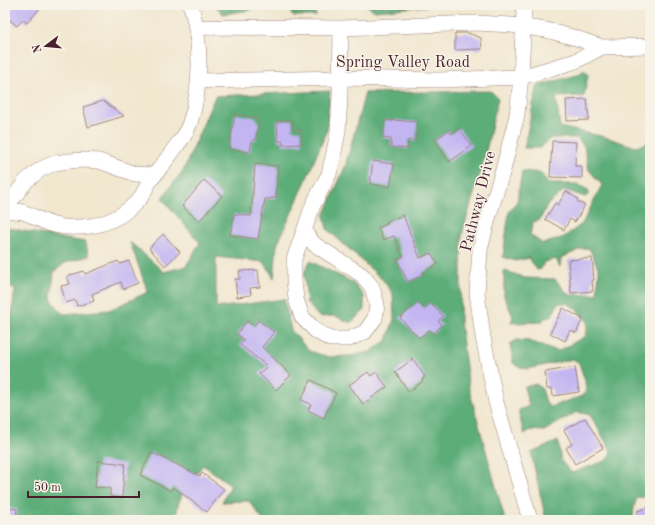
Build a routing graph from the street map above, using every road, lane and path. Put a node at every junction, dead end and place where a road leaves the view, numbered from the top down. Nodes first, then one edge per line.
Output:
1 (191, 5) edge
2 (523, 5) edge
3 (196, 27) junction
4 (523, 27) junction
5 (341, 28) junction
6 (650, 46) edge
7 (602, 47) junction
8 (521, 77) junction
9 (340, 78) junction
10 (199, 81) junction
11 (155, 175) junction
12 (5, 209) edge
13 (304, 232) junction
14 (530, 520) edge

1 - 3 street
2 - 4 street, Pathway Drive
3 - 5 street, Spring Valley Road
3 - 10 street
4 - 5 street, Spring Valley Road
4 - 7 street, Spring Valley Road
4 - 8 street, Pathway Drive
5 - 9 street
6 - 7 street, Spring Valley Road
7 - 8 street, Spring Valley Road
8 - 9 street, Spring Valley Road
8 - 14 street, Pathway Drive
9 - 10 street, Spring Valley Road
9 - 13 street
10 - 11 street
11 - 12 street
11 - 12 street
13 - 13 street

